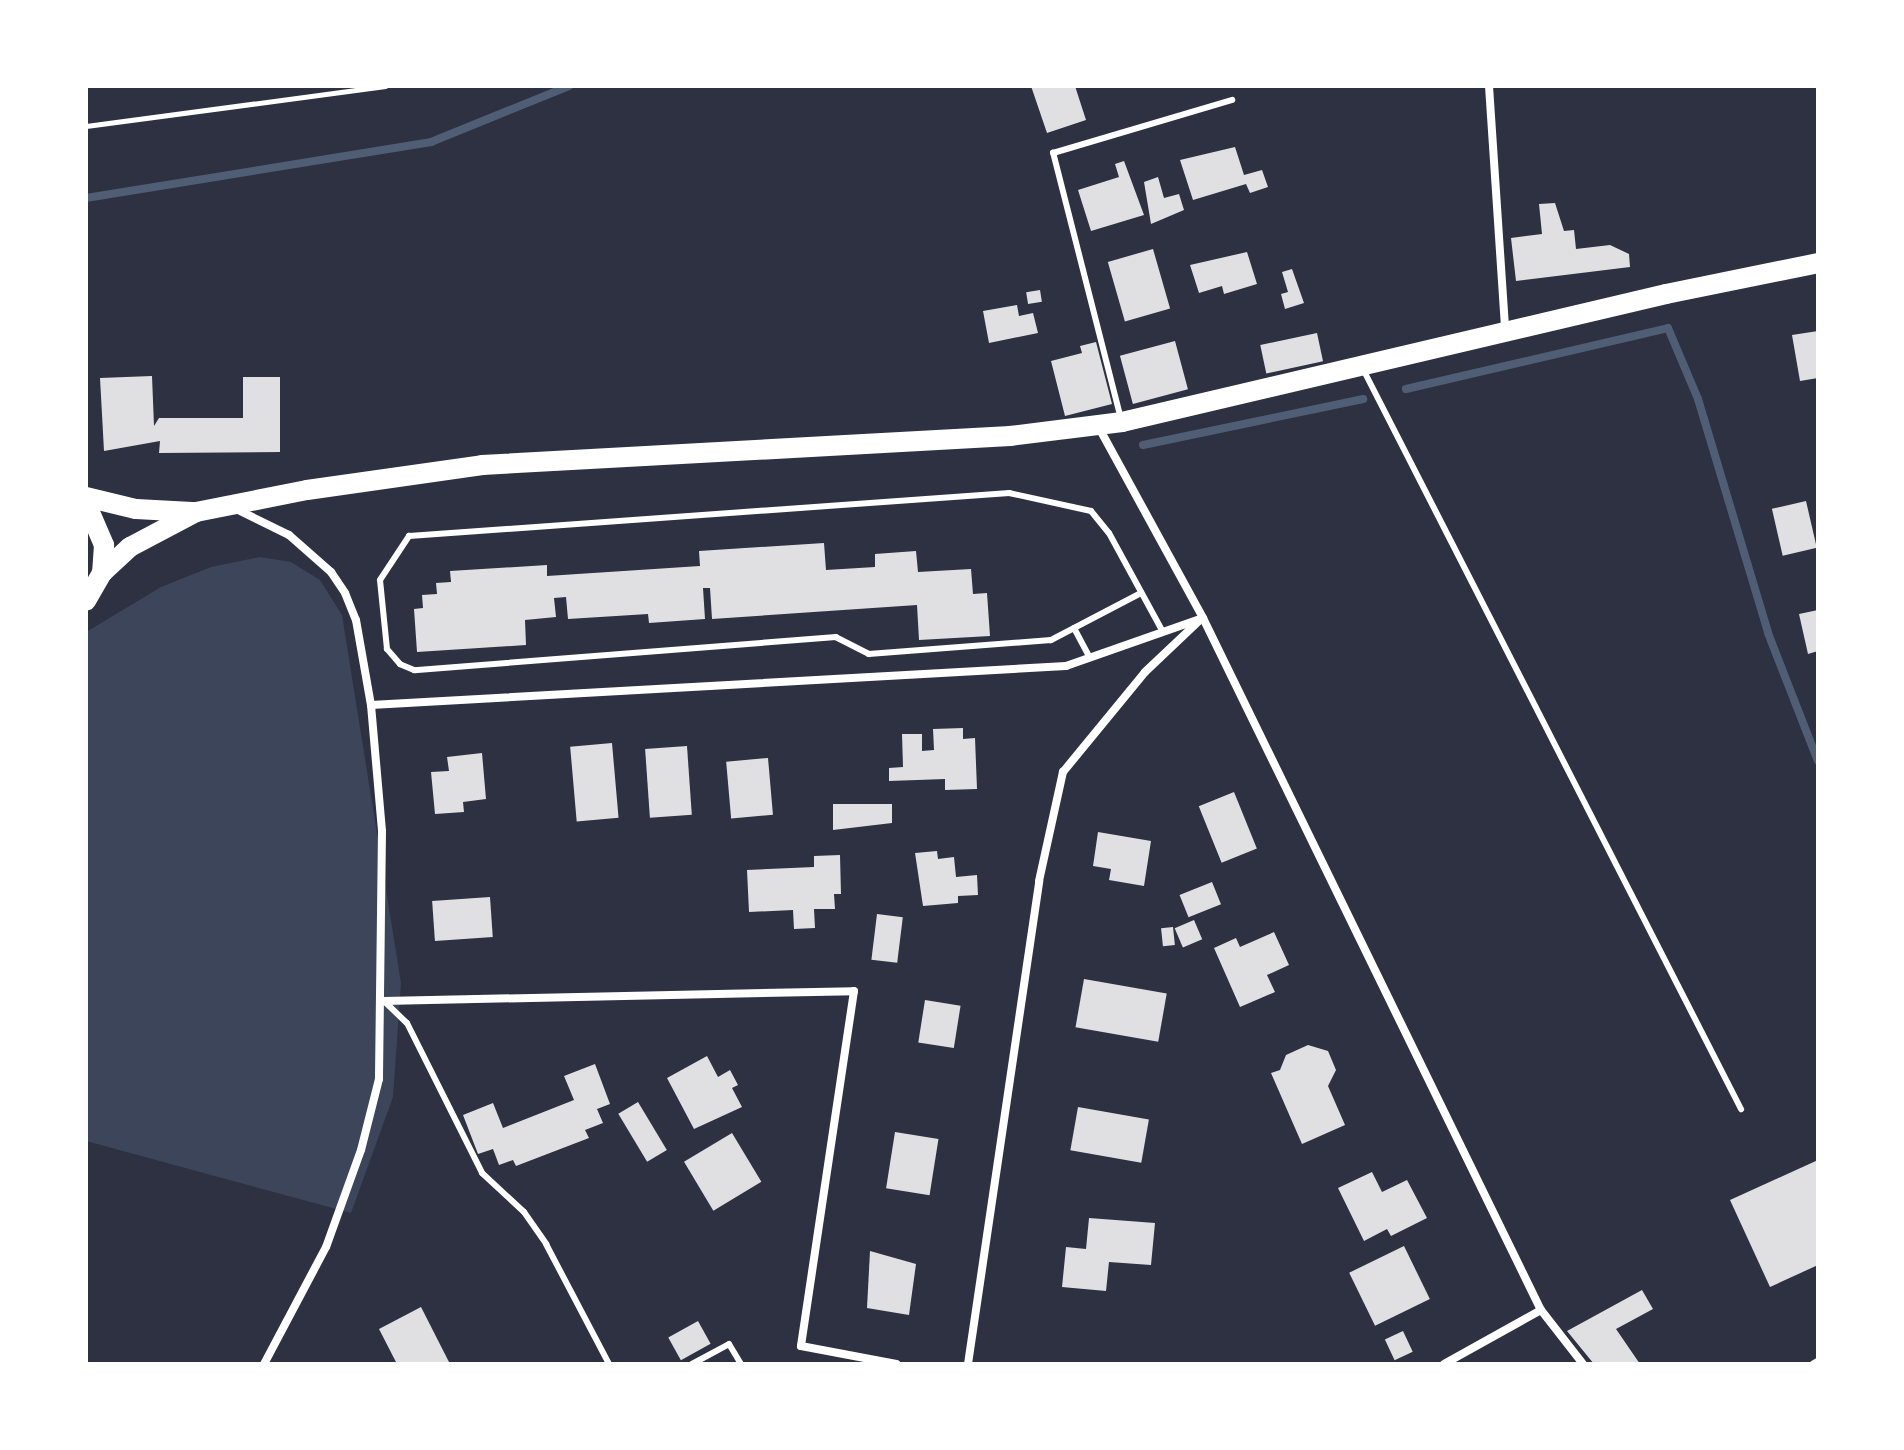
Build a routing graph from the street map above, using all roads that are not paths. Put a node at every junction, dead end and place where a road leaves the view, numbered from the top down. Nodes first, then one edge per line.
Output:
1 (1489, 86) edge
2 (1232, 100) dead end
3 (1818, 263) edge
4 (1505, 331) junction
5 (1362, 365) junction
6 (1122, 422) junction
7 (1098, 425) junction
8 (86, 500) edge
9 (226, 506) junction
10 (196, 512) junction
11 (102, 573) junction
12 (1141, 593) junction
13 (86, 601) edge
14 (1203, 618) junction
15 (1074, 628) junction
16 (1163, 632) junction
17 (1090, 658) junction
18 (371, 705) junction
19 (384, 1001) junction
20 (1741, 1109) dead end
21 (1541, 1310) junction
22 (264, 1364) edge
23 (609, 1364) edge
24 (692, 1364) edge
25 (741, 1364) edge
26 (896, 1364) edge
27 (968, 1364) edge
28 (1444, 1364) edge
29 (1583, 1364) edge

1 - 4 street
2 - 6 lane
3 - 4 main road
4 - 5 main road
5 - 6 main road
5 - 20 lane
6 - 7 main road
7 - 9 main road
7 - 14 street
8 - 10 main road
8 - 11 main road
9 - 10 main road
9 - 18 street
10 - 11 main road
11 - 13 main road
12 - 15 lane
12 - 15 lane
12 - 16 lane
14 - 16 street
14 - 21 street
14 - 27 street
15 - 17 lane
16 - 17 street
17 - 18 street
18 - 19 street
19 - 22 street
19 - 23 lane
19 - 26 street
21 - 28 street
21 - 29 street
24 - 25 lane

